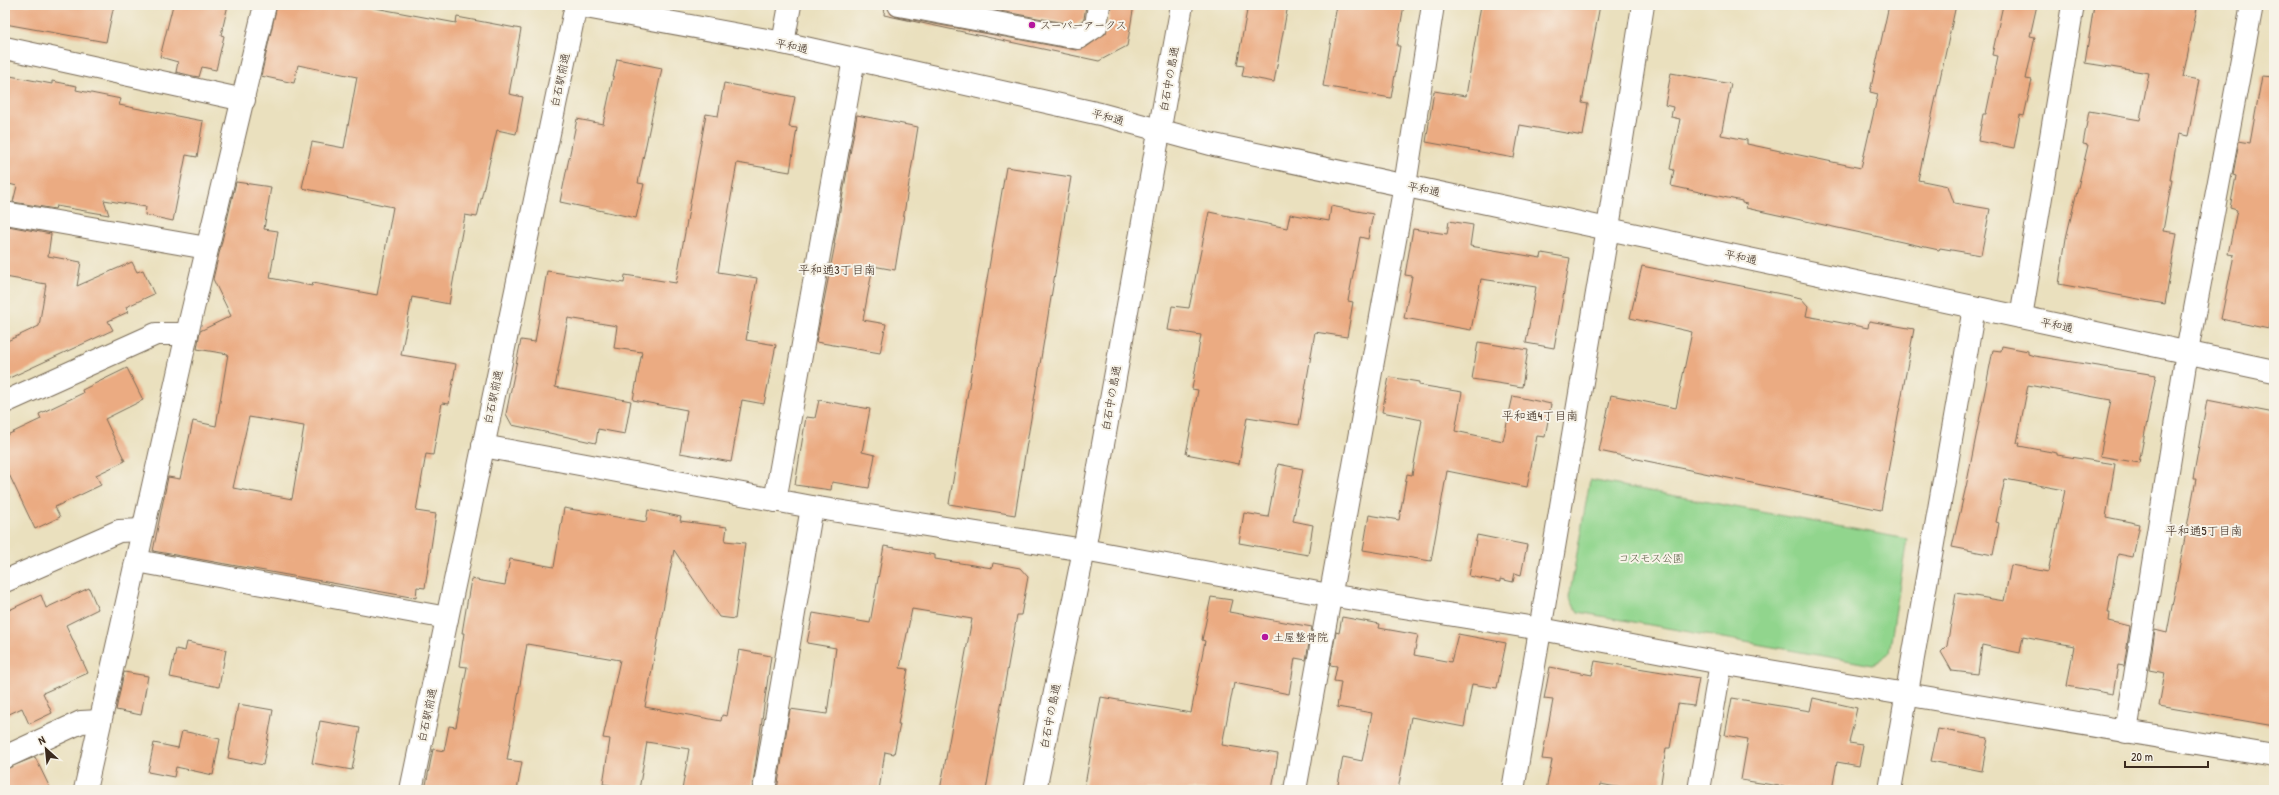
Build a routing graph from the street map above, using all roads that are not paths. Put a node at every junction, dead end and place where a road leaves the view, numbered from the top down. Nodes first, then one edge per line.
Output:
1 (265, 5) edge
2 (576, 5) edge
3 (790, 5) edge
4 (899, 5) edge
5 (1099, 5) edge
6 (1182, 5) edge
7 (1433, 5) edge
8 (1643, 5) edge
9 (2073, 5) edge
10 (2252, 5) edge
11 (783, 44) junction
12 (5, 48) edge
13 (854, 59) junction
14 (244, 100) junction
15 (1160, 132) junction
16 (1405, 185) junction
17 (5, 213) edge
18 (1608, 228) junction
19 (207, 248) junction
20 (1974, 308) junction
21 (2021, 317) junction
22 (187, 334) junction
23 (2187, 352) junction
24 (2274, 371) edge
25 (5, 402) edge
26 (483, 446) junction
27 (775, 501) junction
28 (812, 508) junction
29 (142, 530) junction
30 (1084, 550) junction
31 (136, 561) junction
32 (5, 581) edge
33 (1330, 595) junction
34 (448, 618) junction
35 (1541, 628) junction
36 (1721, 663) junction
37 (1907, 695) junction
38 (100, 721) junction
39 (2126, 732) junction
40 (2274, 756) edge
41 (5, 757) edge
42 (85, 790) edge
43 (411, 790) edge
44 (764, 790) edge
45 (1035, 790) edge
46 (1295, 790) edge
47 (1513, 790) edge
48 (1699, 790) edge
49 (1890, 790) edge

1 - 14 street
2 - 11 street, 平和通
2 - 26 street, 白石駅前通
3 - 11 street
4 - 5 street
6 - 15 street, 白石中の島通
7 - 16 street
8 - 18 street
9 - 21 street
10 - 23 street
11 - 13 street, 平和通
12 - 14 street
13 - 15 street, 平和通
13 - 27 street
14 - 19 street
15 - 16 street, 平和通
15 - 30 street, 白石中の島通
16 - 18 street, 平和通
16 - 33 street
17 - 19 street
18 - 20 street, 平和通
18 - 35 street
19 - 22 street
20 - 21 street, 平和通
20 - 37 street
21 - 23 street, 平和通
22 - 25 street
22 - 29 street
23 - 24 street, 平和通
23 - 39 street
26 - 27 street
26 - 34 street, 白石駅前通
27 - 28 street
28 - 30 street
28 - 44 street
29 - 31 street
29 - 32 street
30 - 33 street
30 - 45 street, 白石中の島通
31 - 34 street
31 - 38 street
33 - 35 street
33 - 46 street
34 - 43 street, 白石駅前通
35 - 36 street
35 - 47 street
36 - 37 street
36 - 48 street
37 - 39 street
37 - 49 street
38 - 41 street
38 - 42 street
39 - 40 street

